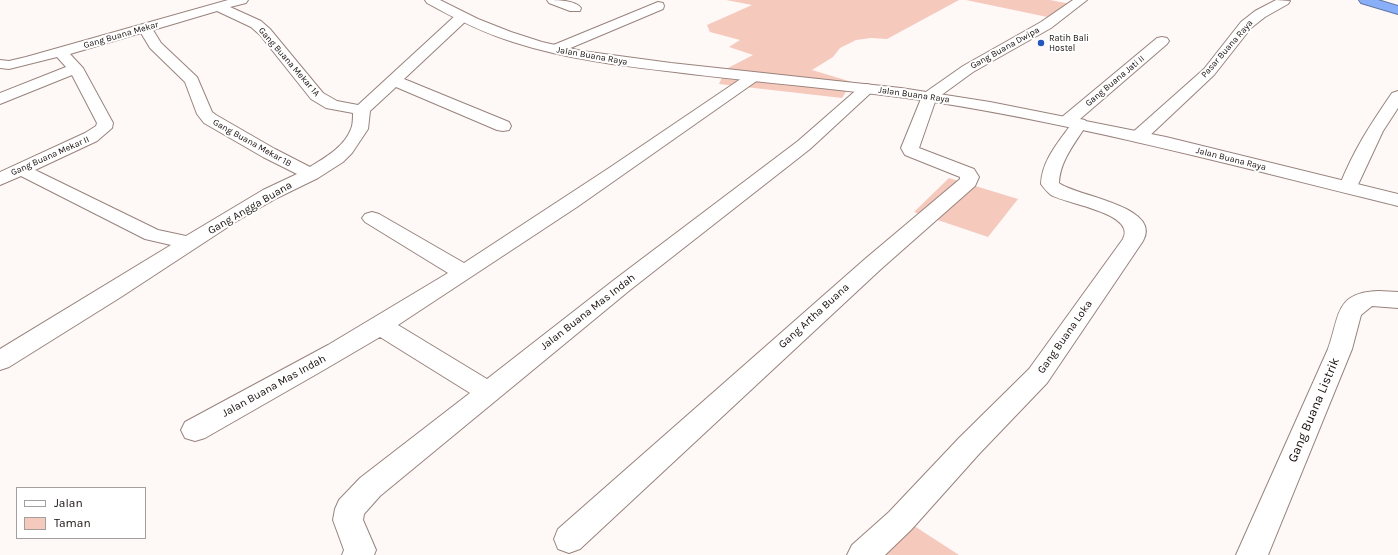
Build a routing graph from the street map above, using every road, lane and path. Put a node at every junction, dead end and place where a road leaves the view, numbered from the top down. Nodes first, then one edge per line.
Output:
1 (242, 0) edge
2 (431, 0) edge
3 (553, 0) edge
4 (1081, 0) edge
5 (1365, 0) edge
6 (1284, 1) edge
7 (658, 6) dead end
8 (218, 7) junction
9 (575, 8) dead end
10 (1398, 10) edge
11 (462, 17) junction
12 (145, 28) junction
13 (1162, 41) dead end
14 (556, 49) junction
15 (60, 52) junction
16 (0, 64) edge
17 (76, 68) junction
18 (753, 77) junction
19 (395, 81) junction
20 (867, 89) junction
21 (1398, 96) edge
22 (929, 97) junction
23 (0, 99) edge
24 (362, 110) junction
25 (1073, 122) junction
26 (503, 126) dead end
27 (1139, 136) junction
28 (20, 169) junction
29 (311, 174) junction
30 (0, 179) edge
31 (1348, 187) junction
32 (1398, 200) edge
33 (372, 218) dead end
34 (191, 243) junction
35 (464, 274) junction
36 (1398, 300) edge
37 (381, 326) junction
38 (0, 361) edge
39 (489, 392) junction
40 (195, 430) dead end
41 (569, 539) dead end
42 (358, 555) edge
43 (863, 555) edge
44 (1252, 555) edge

1 - 8 street, Gang Buana Mekar
2 - 11 street, Jalan Buana Raya
3 - 9 street
4 - 22 street, Gang Buana Dwipa
5 - 10 highway
6 - 27 street, Pasar Buana Raya
7 - 14 street
8 - 12 street, Gang Buana Mekar
8 - 24 street, Gang Buana Mekar 1A
11 - 14 street, Jalan Buana Raya
11 - 19 street
12 - 15 street, Gang Buana Mekar
12 - 29 street, Gang Buana Mekar 1B
13 - 25 street, Gang Buana Jati II
14 - 18 street, Jalan Buana Raya
15 - 16 street, Gang Buana Mekar
15 - 17 street, Gang Buana Mekar II
17 - 23 street
17 - 28 street, Gang Buana Mekar II
18 - 20 street, Jalan Buana Raya
18 - 35 street, Jalan Buana Mas Indah
19 - 24 street
19 - 26 street
20 - 22 street, Jalan Buana Raya
20 - 39 street, Jalan Buana Mas Indah
21 - 31 street
22 - 25 street, Jalan Buana Raya
22 - 41 street, Gang Artha Buana
24 - 29 street, Gang Angga Buana
25 - 27 street, Jalan Buana Raya
25 - 43 street, Gang Buana Loka
27 - 31 street, Jalan Buana Raya
28 - 30 street, Gang Buana Mekar II
28 - 34 street
29 - 34 street, Gang Angga Buana
31 - 32 street, Jalan Buana Raya
33 - 35 street
34 - 38 street, Gang Angga Buana
35 - 37 street, Jalan Buana Mas Indah
36 - 44 street, Gang Buana Listrik
37 - 39 street
37 - 40 street, Jalan Buana Mas Indah
39 - 42 street, Jalan Buana Mas Indah

